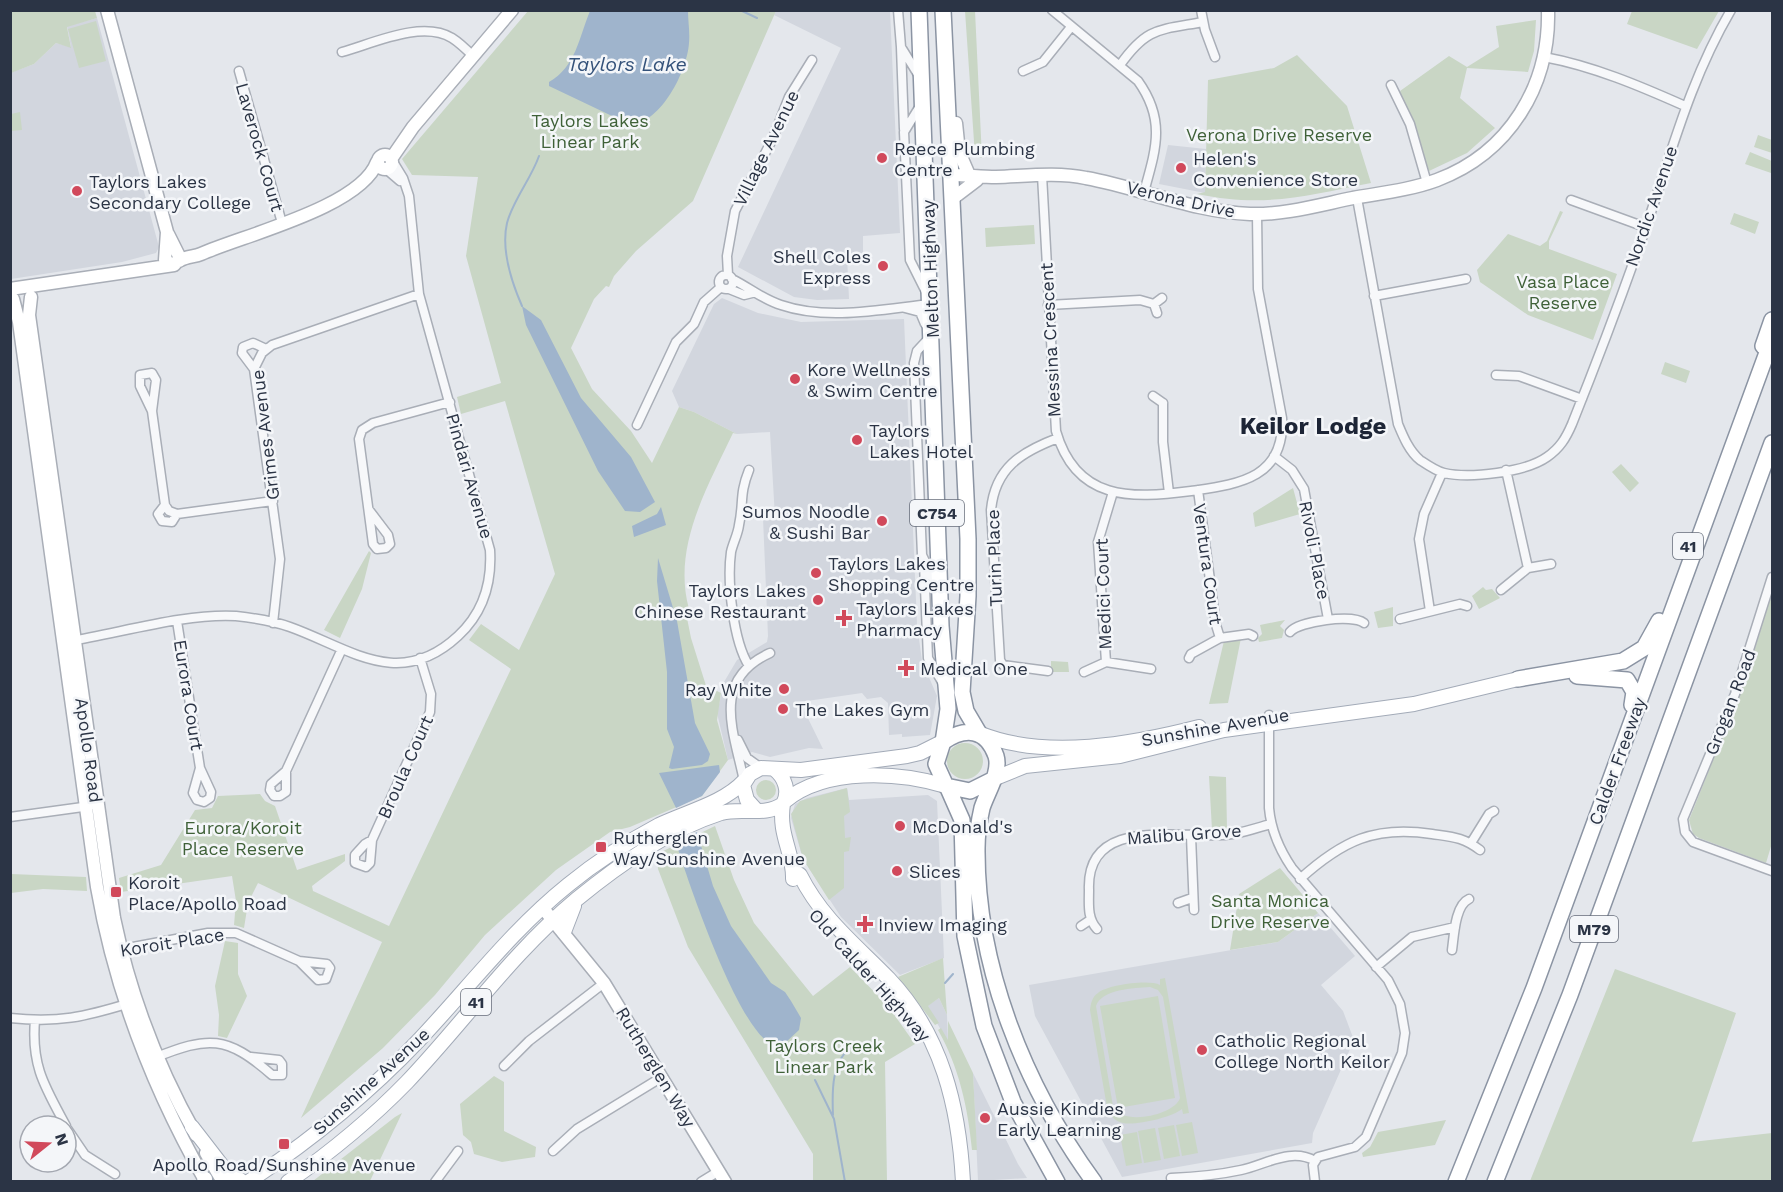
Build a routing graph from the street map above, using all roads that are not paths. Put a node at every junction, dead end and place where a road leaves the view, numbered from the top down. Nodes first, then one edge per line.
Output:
1 (107, 10) edge
2 (512, 10) edge
3 (898, 10) edge
4 (919, 10) edge
5 (943, 10) edge
6 (1052, 10) edge
7 (1202, 10) edge
8 (1548, 10) edge
9 (1731, 10) edge
10 (1203, 22) junction
11 (1071, 27) junction
12 (901, 48) junction
13 (342, 52) dead end
14 (474, 57) junction
15 (1215, 57) dead end
16 (1544, 57) junction
17 (812, 60) dead end
18 (1120, 65) junction
19 (239, 71) dead end
20 (1023, 71) dead end
21 (922, 82) junction
22 (947, 84) junction
23 (1391, 85) dead end
24 (923, 103) junction
25 (1686, 103) junction
26 (904, 132) junction
27 (386, 162) junction
28 (1042, 175) junction
29 (973, 177) junction
30 (927, 178) junction
31 (951, 178) junction
32 (1427, 183) junction
33 (1144, 192) junction
34 (1356, 198) junction
35 (952, 199) junction
36 (1571, 200) dead end
37 (1257, 214) junction
38 (282, 223) junction
39 (1646, 227) junction
40 (173, 256) junction
41 (730, 277) junction
42 (1467, 279) dead end
43 (725, 288) junction
44 (752, 293) junction
45 (30, 294) junction
46 (12, 295) edge
47 (1374, 296) junction
48 (419, 298) junction
49 (1162, 298) dead end
50 (930, 301) junction
51 (1048, 305) junction
52 (905, 308) junction
53 (1773, 320) edge
54 (932, 336) junction
55 (1773, 339) edge
56 (266, 349) junction
57 (254, 369) junction
58 (1496, 375) dead end
59 (1153, 396) dead end
60 (1582, 399) junction
61 (450, 402) junction
62 (152, 411) dead end
63 (637, 425) dead end
64 (1058, 438) junction
65 (1773, 443) edge
66 (1274, 456) junction
67 (749, 470) dead end
68 (1506, 470) junction
69 (1442, 473) junction
70 (1198, 490) junction
71 (1113, 492) junction
72 (1169, 494) junction
73 (273, 501) junction
74 (369, 510) dead end
75 (924, 563) junction
76 (1551, 564) dead end
77 (1528, 568) junction
78 (1773, 577) edge
79 (1501, 590) dead end
80 (940, 593) junction
81 (1467, 606) dead end
82 (1430, 610) junction
83 (1328, 619) junction
84 (1400, 619) dead end
85 (177, 621) junction
86 (271, 622) junction
87 (1364, 623) dead end
88 (1290, 632) dead end
89 (1253, 636) dead end
90 (68, 637) junction
91 (1220, 638) junction
92 (341, 651) junction
93 (770, 653) dead end
94 (420, 658) junction
95 (1189, 658) dead end
96 (1106, 662) junction
97 (752, 664) junction
98 (1151, 669) dead end
99 (1047, 670) dead end
100 (1084, 672) dead end
101 (1518, 679) junction
102 (947, 689) junction
103 (1269, 719) junction
104 (731, 723) junction
105 (980, 734) junction
106 (942, 742) junction
107 (200, 768) dead end
108 (768, 768) junction
109 (286, 771) dead end
110 (992, 780) junction
111 (744, 781) junction
112 (946, 786) junction
113 (784, 802) junction
114 (92, 806) junction
115 (758, 811) junction
116 (1494, 812) dead end
117 (10, 817) edge
118 (1271, 824) junction
119 (781, 831) junction
120 (1191, 836) junction
121 (372, 840) dead end
122 (1472, 843) junction
123 (1480, 850) dead end
124 (1773, 871) edge
125 (1300, 879) junction
126 (1572, 884) junction
127 (1192, 898) junction
128 (578, 899) junction
129 (1469, 899) dead end
130 (1178, 903) dead end
131 (539, 910) junction
132 (1194, 910) dead end
133 (1090, 920) junction
134 (550, 923) junction
135 (1081, 926) dead end
136 (1455, 927) junction
137 (1097, 929) dead end
138 (564, 932) junction
139 (116, 950) junction
140 (1452, 950) dead end
141 (581, 955) junction
142 (299, 961) dead end
143 (1376, 966) junction
144 (604, 983) junction
145 (131, 1002) junction
146 (10, 1018) edge
147 (36, 1020) junction
148 (251, 1057) dead end
149 (151, 1059) junction
150 (504, 1066) dead end
151 (662, 1077) junction
152 (60, 1114) edge
153 (192, 1127) junction
154 (78, 1144) edge
155 (458, 1151) dead end
156 (553, 1151) dead end
157 (1315, 1161) junction
158 (115, 1174) dead end
159 (722, 1176) edge
160 (1170, 1177) edge
161 (205, 1181) edge
162 (223, 1182) edge
163 (243, 1182) edge
164 (248, 1182) edge
165 (288, 1182) edge
166 (435, 1182) edge
167 (701, 1182) edge
168 (963, 1182) edge
169 (1057, 1182) edge
170 (1094, 1182) edge
171 (1315, 1182) edge
172 (1456, 1182) edge
173 (1495, 1182) edge

1 - 40 street
2 - 14 street
3 - 12 street
4 - 21 highway, Melton Highway / C754
5 - 22 highway, Melton Highway / C754
6 - 11 street
7 - 10 street
8 - 16 street, Verona Drive
9 - 25 street, Nordic Avenue
10 - 15 street
10 - 18 street
11 - 18 street
11 - 20 street
12 - 21 street
12 - 26 street
13 - 14 street
14 - 27 street
16 - 25 street
16 - 32 street, Verona Drive
17 - 41 street, Village Avenue
18 - 33 street
19 - 38 street, Laverock Court
21 - 24 highway, Melton Highway / C754
22 - 29 street
22 - 31 highway, Melton Highway / C754
23 - 32 street
24 - 26 street
24 - 30 highway, Melton Highway / C754
25 - 39 street, Nordic Avenue
26 - 50 street
27 - 38 street
27 - 48 street, Pindari Avenue
28 - 29 street, Verona Drive
28 - 33 street, Verona Drive
28 - 51 street, Messina Crescent
29 - 31 street, Verona Drive
29 - 35 street
30 - 31 highway
30 - 50 highway, Melton Highway / C754
31 - 35 highway, Melton Highway / C754
32 - 34 street, Verona Drive
33 - 37 street, Verona Drive
34 - 37 street, Verona Drive
34 - 47 street, Nordic Avenue
35 - 105 highway, Melton Highway / C754
36 - 39 street
37 - 66 street
38 - 40 street
39 - 60 street, Nordic Avenue
40 - 45 street
41 - 43 street
41 - 43 street
41 - 44 street
42 - 47 street
43 - 44 street
43 - 63 street
44 - 52 street
45 - 46 street
45 - 90 street, Apollo Road
46 - 90 street, Apollo Road
47 - 69 street, Nordic Avenue
48 - 56 street, Grimes Avenue
48 - 61 street, Pindari Avenue
49 - 51 street
50 - 52 street
50 - 54 highway, Melton Highway / C754
51 - 64 street, Messina Crescent
52 - 54 street
53 - 101 highway, 41
54 - 75 street
54 - 80 highway, Melton Highway / C754
55 - 126 highway, Calder Freeway / M79
56 - 57 street, Grimes Avenue
56 - 57 street
57 - 73 street, Grimes Avenue
58 - 60 street
59 - 72 street
60 - 68 street, Nordic Avenue
61 - 74 street
61 - 94 street, Pindari Avenue
62 - 73 street
64 - 71 street, Messina Crescent
64 - 99 street, Turin Place
65 - 173 highway, Calder Freeway / M79
66 - 70 street, Messina Crescent
66 - 83 street, Rivoli Place
67 - 97 street
68 - 69 street, Nordic Avenue
68 - 77 street
69 - 82 street
70 - 72 street, Messina Crescent
70 - 91 street, Ventura Court
71 - 72 street, Messina Crescent
71 - 96 street, Medici Court
73 - 86 street, Grimes Avenue
75 - 80 street
75 - 102 street
76 - 77 street
77 - 79 street
78 - 124 street, Grogan Road
80 - 102 highway, Melton Highway / C754
81 - 82 street
82 - 84 street
83 - 87 street, Rivoli Place
83 - 88 street, Rivoli Place
85 - 86 street, Pindari Avenue
85 - 90 street, Pindari Avenue
85 - 107 street, Eurora Court
86 - 92 street, Pindari Avenue
89 - 91 street, Ventura Court
90 - 114 street, Apollo Road
91 - 95 street, Ventura Court
92 - 94 street, Pindari Avenue
92 - 109 street
93 - 97 street
94 - 121 street, Broula Court
96 - 98 street, Medici Court
96 - 100 street, Medici Court
97 - 104 street
101 - 103 main road, Sunshine Avenue / 41
101 - 126 highway, 41
102 - 106 highway, Melton Highway / C754
103 - 105 main road, Sunshine Avenue / 41
103 - 110 main road, Sunshine Avenue / 41
103 - 118 street
104 - 108 street
104 - 111 street
105 - 106 highway, 41
105 - 110 highway
106 - 108 main road, 41
106 - 112 highway
108 - 111 main road, 41
108 - 113 main road
110 - 112 highway, 41
110 - 170 highway
111 - 115 main road
111 - 131 main road, Sunshine Avenue / 41
112 - 113 main road, 41
112 - 169 highway
113 - 115 main road, 41
113 - 119 main road, Old Calder Highway
114 - 117 street
114 - 139 street, Apollo Road
115 - 119 main road, Old Calder Highway
115 - 128 main road, Sunshine Avenue / 41
116 - 122 street
118 - 120 street, Malibu Grove
118 - 125 street
119 - 168 main road, Old Calder Highway
120 - 127 street
120 - 133 street, Malibu Grove
122 - 123 street
122 - 125 street
125 - 143 street
126 - 172 highway, Calder Freeway / M79
127 - 130 street
127 - 132 street
128 - 134 main road, Sunshine Avenue / 41
128 - 138 main road
129 - 136 street
131 - 134 street, Rutherglen Way
131 - 164 main road, Sunshine Avenue / 41
133 - 135 street
133 - 137 street
134 - 138 street, Rutherglen Way
134 - 141 street, Rutherglen Way
134 - 165 main road, Sunshine Avenue / 41
136 - 140 street
136 - 143 street
138 - 141 street, Rutherglen Way
139 - 142 street, Koroit Place
139 - 145 street, Apollo Road
141 - 144 street, Rutherglen Way
143 - 157 street
144 - 150 street
144 - 151 street, Rutherglen Way
145 - 147 street
145 - 149 street, Apollo Road
146 - 147 street
147 - 152 street
148 - 149 street
149 - 153 street, Apollo Road
149 - 161 street, Apollo Road
151 - 156 street
151 - 159 street, Rutherglen Way
153 - 162 street, Apollo Road
153 - 163 main road
154 - 158 street
155 - 166 street
157 - 160 street
157 - 171 street
159 - 167 street

